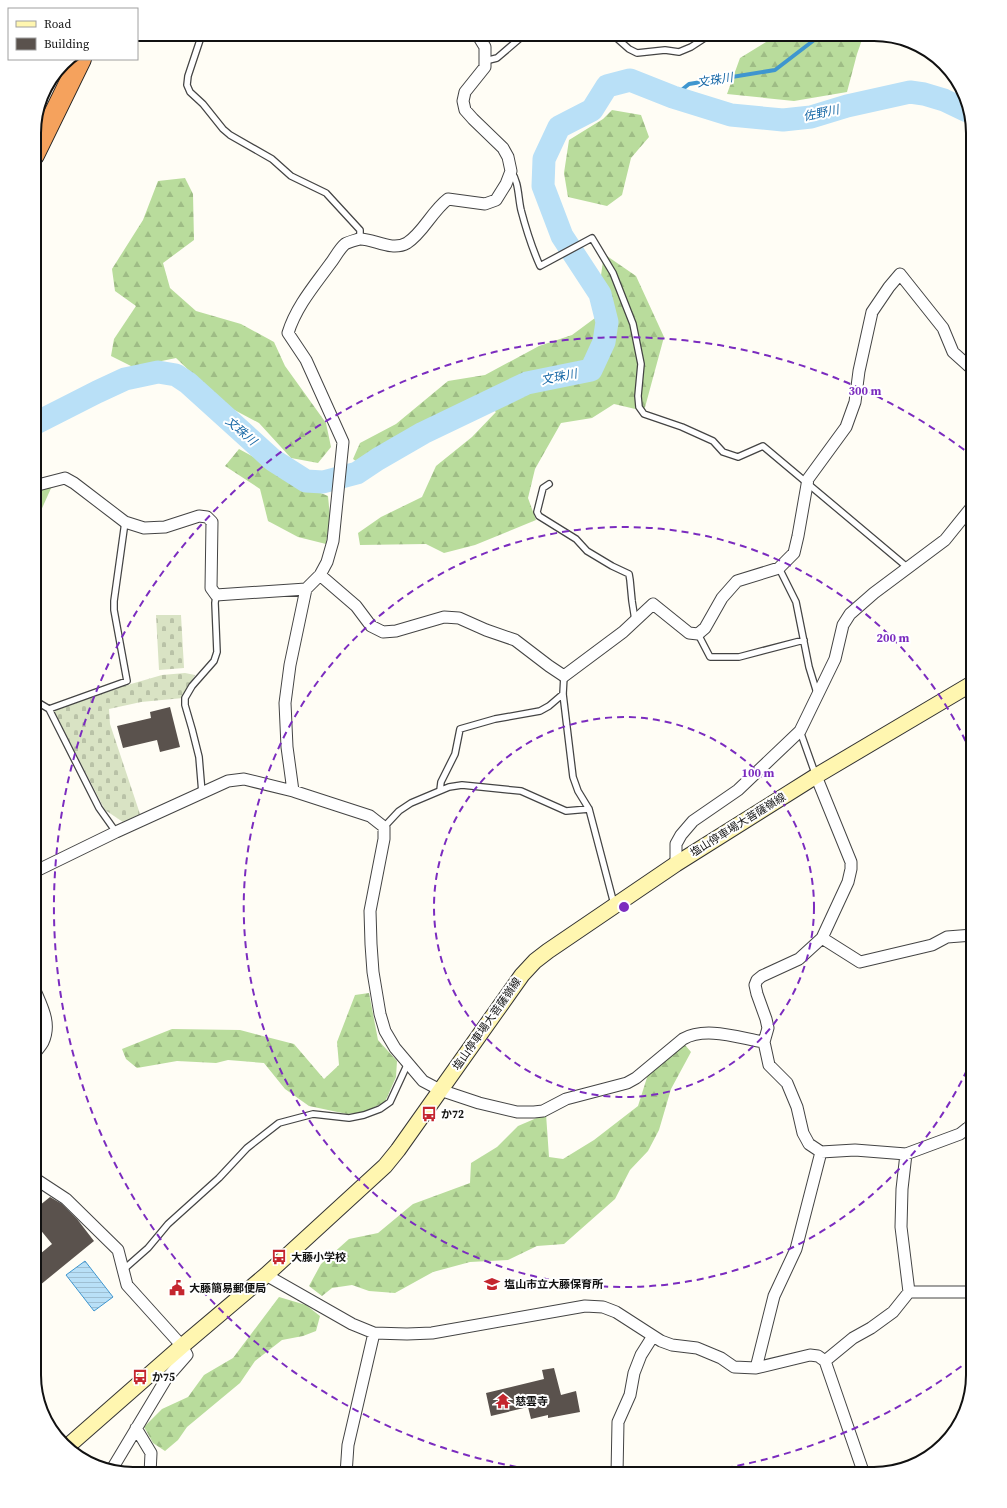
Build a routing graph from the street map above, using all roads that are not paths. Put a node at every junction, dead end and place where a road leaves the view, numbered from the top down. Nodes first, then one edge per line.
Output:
1 (200, 41) edge
2 (481, 41) edge
3 (517, 41) edge
4 (620, 41) edge
5 (700, 41) edge
6 (81, 60) edge
7 (485, 61) junction
8 (41, 141) edge
9 (510, 171) junction
10 (360, 239) junction
11 (966, 364) edge
12 (41, 484) edge
13 (549, 484) dead end
14 (808, 484) junction
15 (966, 514) edge
16 (125, 522) junction
17 (907, 567) junction
18 (779, 568) junction
19 (320, 575) junction
20 (306, 589) junction
21 (216, 595) junction
22 (636, 620) junction
23 (698, 634) junction
24 (804, 640) junction
25 (564, 676) junction
26 (966, 689) edge
27 (563, 694) junction
28 (818, 694) junction
29 (41, 705) edge
30 (49, 710) junction
31 (800, 731) junction
32 (816, 776) junction
33 (440, 790) junction
34 (293, 791) junction
35 (202, 793) junction
36 (589, 808) junction
37 (384, 827) junction
38 (116, 832) junction
39 (676, 864) junction
40 (41, 869) edge
41 (614, 905) junction
42 (966, 936) edge
43 (822, 938) junction
44 (41, 1006) edge
45 (764, 1042) junction
46 (41, 1045) edge
47 (408, 1063) junction
48 (440, 1090) junction
49 (966, 1129) edge
50 (821, 1152) junction
51 (906, 1154) junction
52 (41, 1183) edge
53 (123, 1270) junction
54 (266, 1275) junction
55 (909, 1292) junction
56 (966, 1292) edge
57 (374, 1333) junction
58 (653, 1336) junction
59 (182, 1346) junction
60 (826, 1361) junction
61 (756, 1368) junction
62 (136, 1428) junction
63 (72, 1443) edge
64 (114, 1465) edge
65 (150, 1467) edge
66 (346, 1467) edge
67 (617, 1467) edge
68 (862, 1467) edge

1 - 10 lane
2 - 7 street
3 - 7 lane
4 - 5 lane
6 - 8 highway
7 - 9 street
9 - 10 street
9 - 14 lane
10 - 19 street
11 - 14 street
12 - 16 street
13 - 22 lane
14 - 17 lane
14 - 18 street
15 - 17 street
16 - 21 street
16 - 30 lane
17 - 28 street
18 - 23 street
18 - 24 lane
19 - 20 street
19 - 25 street
20 - 21 street
20 - 34 street
21 - 35 lane
22 - 23 street
22 - 25 street
23 - 24 lane
24 - 28 lane
25 - 27 lane
26 - 32 main road, 塩山停車場大菩薩嶺線
27 - 33 lane
27 - 36 lane
28 - 31 street
29 - 30 lane
30 - 38 lane
31 - 32 lane
31 - 39 street
32 - 39 main road, 塩山停車場大菩薩嶺線
32 - 43 street
33 - 36 lane
33 - 37 lane
34 - 35 street
34 - 37 street
35 - 38 street
36 - 41 lane
37 - 47 street
38 - 40 street
39 - 41 main road, 塩山停車場大菩薩嶺線
41 - 48 main road, 塩山停車場大菩薩嶺線
42 - 43 street
43 - 45 street
44 - 46 street
45 - 48 street
45 - 50 street
47 - 48 street
47 - 53 lane
48 - 54 main road, 塩山停車場大菩薩嶺線
49 - 51 street
50 - 51 street
50 - 61 street
51 - 55 street
52 - 53 street
53 - 59 street
54 - 57 street
54 - 59 main road, 塩山停車場大菩薩嶺線
55 - 56 street
55 - 60 street
57 - 58 street
57 - 66 street
58 - 61 street
58 - 67 street
59 - 62 street
59 - 63 main road, 塩山停車場大菩薩嶺線
60 - 61 street
60 - 68 street
62 - 64 street
62 - 65 street

